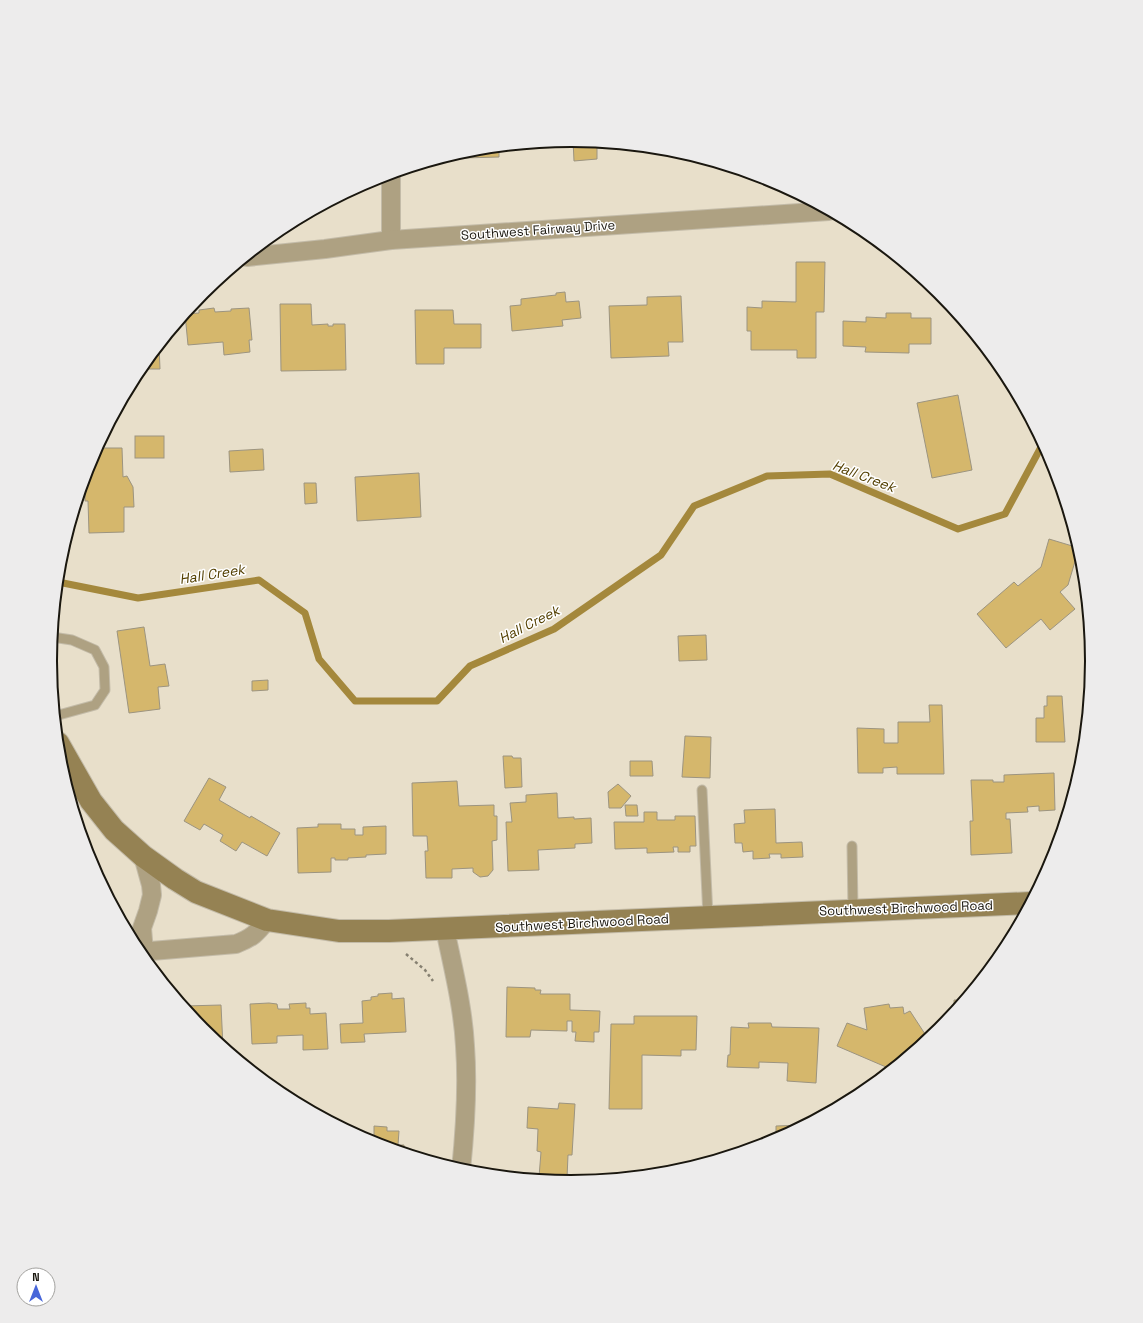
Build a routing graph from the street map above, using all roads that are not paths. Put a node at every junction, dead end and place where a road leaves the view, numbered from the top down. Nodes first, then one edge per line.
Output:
1 (392, 179) edge
2 (821, 212) edge
3 (390, 240) junction
4 (254, 256) edge
5 (58, 638) edge
6 (60, 715) edge
7 (66, 757) edge
8 (702, 790) dead end
9 (852, 846) dead end
10 (143, 856) junction
11 (1025, 903) edge
12 (853, 910) junction
13 (708, 917) junction
14 (267, 920) junction
15 (446, 929) junction
16 (141, 943) edge
17 (147, 951) edge
18 (462, 1164) edge

1 - 3 street
2 - 3 street, Southwest Fairway Drive
3 - 4 street, Southwest Fairway Drive
5 - 6 lane
7 - 10 street, Southwest Birchwood Road
8 - 13 lane
9 - 12 lane
10 - 14 street, Southwest Birchwood Road
10 - 16 street
11 - 12 street, Southwest Birchwood Road
12 - 13 street, Southwest Birchwood Road
13 - 15 street, Southwest Birchwood Road
14 - 15 street, Southwest Birchwood Road
14 - 17 street
15 - 18 street

